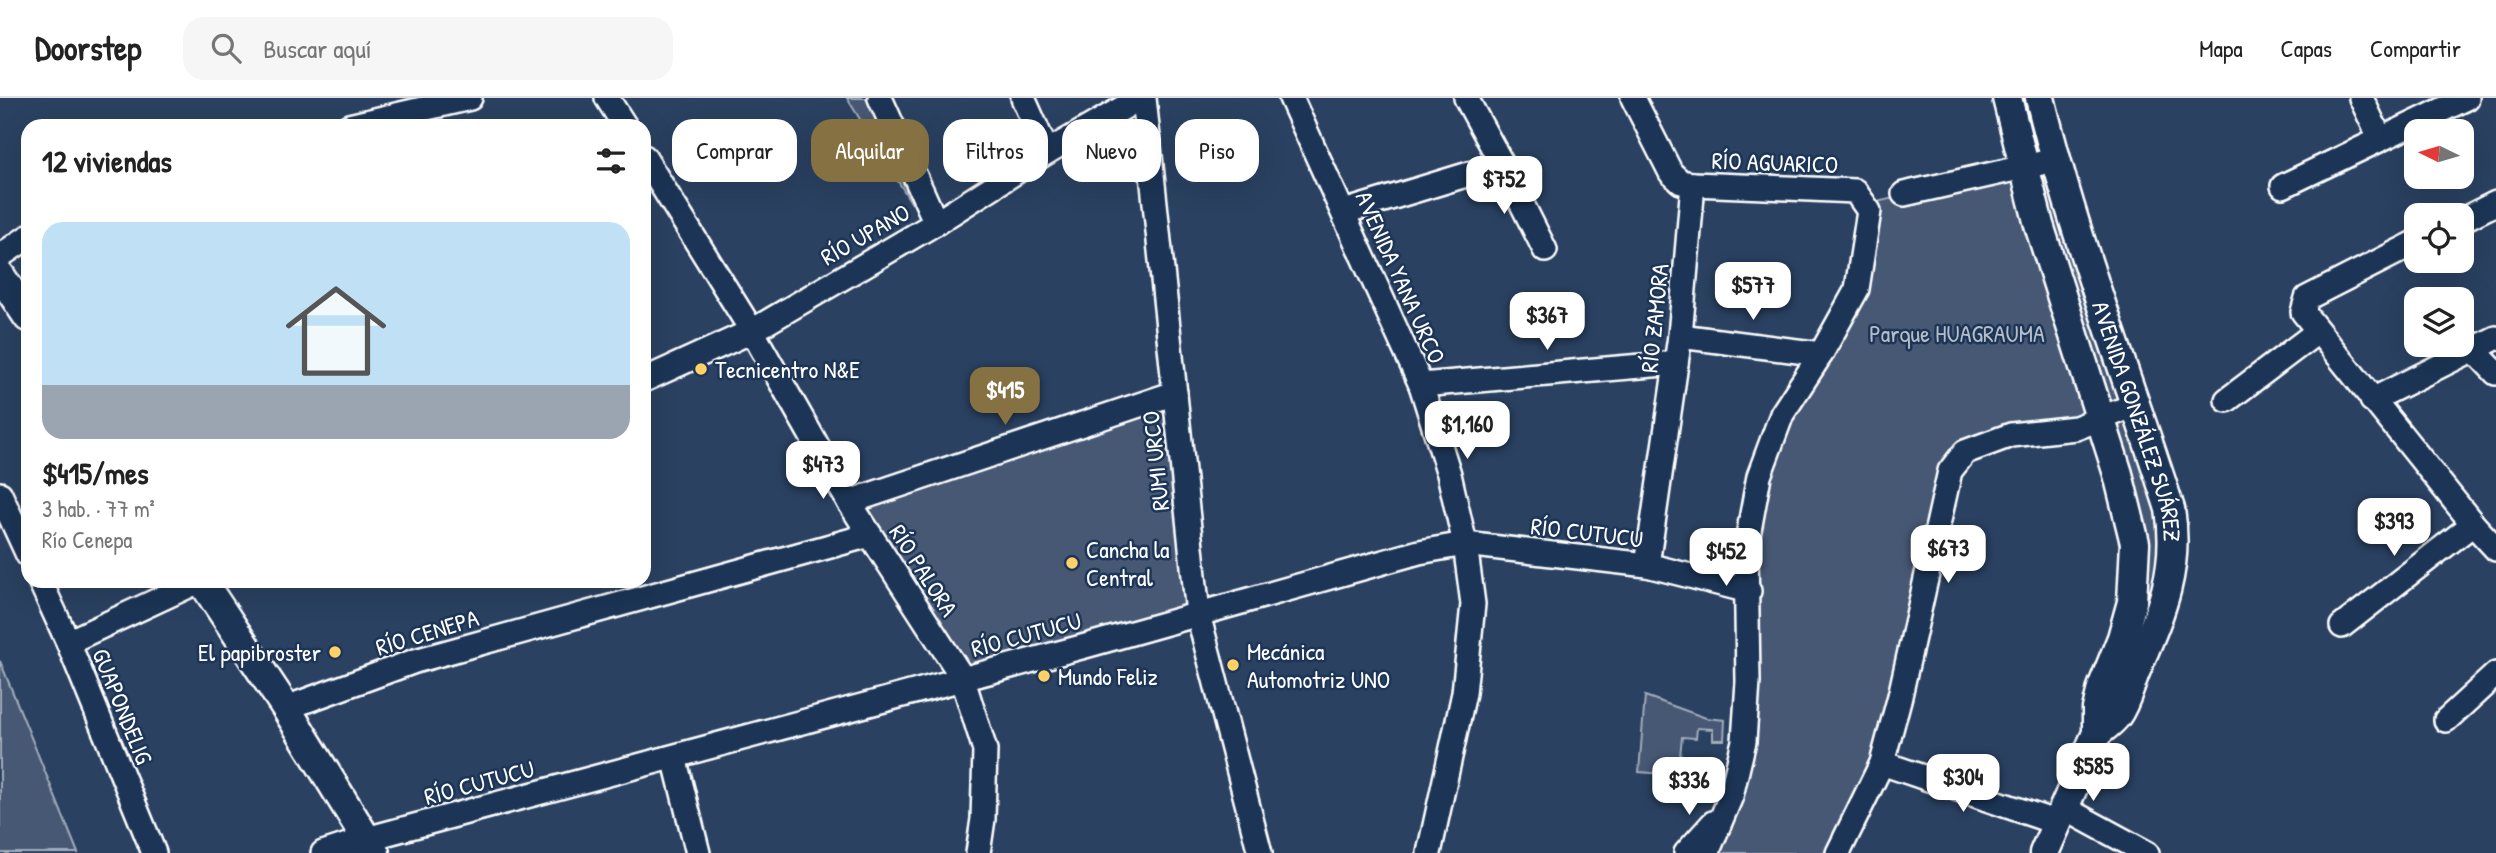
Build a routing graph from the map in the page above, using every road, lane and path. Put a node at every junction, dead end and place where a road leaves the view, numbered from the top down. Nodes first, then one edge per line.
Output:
1 (470, 98) edge
2 (607, 98) edge
3 (880, 98) edge
4 (1023, 98) edge
5 (1142, 98) edge
6 (1291, 98) edge
7 (1466, 98) edge
8 (1633, 98) edge
9 (2007, 98) edge
10 (2039, 98) edge
11 (2361, 98) edge
12 (2467, 98) edge
13 (429, 110) edge
14 (384, 119) edge
15 (620, 119) edge
16 (1032, 119) edge
17 (2380, 138) junction
18 (1048, 151) edge
19 (2055, 160) junction
20 (1502, 164) junction
21 (2023, 166) junction
22 (651, 168) edge
23 (1000, 182) edge
24 (1693, 184) junction
25 (2283, 186) dead end
26 (1904, 194) dead end
27 (2496, 203) edge
28 (1343, 212) junction
29 (2474, 214) edge
30 (936, 223) junction
31 (21, 242) edge
32 (1545, 250) dead end
33 (2404, 250) edge
34 (0, 256) edge
35 (0, 275) edge
36 (21, 306) edge
37 (752, 331) junction
38 (2317, 332) junction
39 (1680, 336) junction
40 (2496, 338) edge
41 (2474, 350) joint
42 (1821, 354) junction
43 (2460, 357) edge
44 (1676, 363) junction
45 (2496, 373) edge
46 (651, 377) edge
47 (1420, 384) junction
48 (1174, 393) junction
49 (2227, 400) dead end
50 (2372, 400) junction
51 (2135, 405) junction
52 (2100, 420) junction
53 (0, 494) edge
54 (849, 502) junction
55 (2473, 524) junction
56 (870, 535) junction
57 (21, 540) edge
58 (1465, 544) junction
59 (2496, 549) edge
60 (1647, 565) junction
61 (43, 588) edge
62 (185, 588) edge
63 (205, 588) edge
64 (1748, 591) junction
65 (1198, 614) junction
66 (2342, 626) dead end
67 (68, 642) junction
68 (2496, 674) edge
69 (962, 677) junction
70 (286, 708) junction
71 (2446, 720) dead end
72 (2097, 733) junction
73 (674, 757) junction
74 (1882, 762) junction
75 (1725, 810) junction
76 (2061, 816) junction
77 (370, 846) edge
78 (154, 853) edge
79 (323, 853) edge
80 (698, 853) edge
81 (978, 853) edge
82 (1260, 853) edge
83 (1429, 853) edge
84 (1686, 853) edge
85 (1707, 853) edge
86 (1838, 853) edge
87 (2044, 853) edge
88 (2147, 853) edge

1 - 13 street
2 - 15 street
3 - 30 street
4 - 16 street
5 - 18 street, RÍO UPANO
5 - 48 street, RUMI URCO
6 - 28 street, AVENIDA YANA URCO
7 - 20 street
8 - 24 street
9 - 21 main road, AVENIDA GONZÁLEZ SUÁREZ
10 - 19 main road, AVENIDA GONZÁLEZ SUÁREZ
11 - 17 street
12 - 17 street
13 - 14 street
17 - 25 street
19 - 21 street
19 - 51 main road, AVENIDA GONZÁLEZ SUÁREZ
20 - 28 street
20 - 32 street
21 - 26 street
21 - 52 main road, AVENIDA GONZÁLEZ SUÁREZ
22 - 37 street, RÍO PALORA
23 - 30 street, RÍO UPANO
24 - 39 street, RÍO ZAMORA
24 - 42 street, RÍO AGUARICO
27 - 29 street
28 - 47 street, AVENIDA YANA URCO
30 - 37 street, RÍO UPANO
31 - 34 street
33 - 38 street
35 - 36 main road
37 - 46 street, RÍO UPANO
37 - 54 street, RÍO PALORA
38 - 49 street
38 - 50 street
39 - 42 street
39 - 44 street, RÍO ZAMORA
40 - 41 street
41 - 45 street
42 - 64 street
43 - 50 street
44 - 47 street
44 - 60 street, RÍO ZAMORA
47 - 58 street, AVENIDA YANA URCO
48 - 54 street
48 - 65 street, RUMI URCO
50 - 55 street
51 - 52 street
51 - 72 main road, AVENIDA GONZÁLEZ SUÁREZ
52 - 72 main road, AVENIDA GONZÁLEZ SUÁREZ
52 - 74 street
53 - 57 street
54 - 56 street, RÍO PALORA
55 - 59 street
55 - 66 street
56 - 69 street, RÍO PALORA
56 - 70 street, RÍO CENEPA
58 - 60 street, RÍO CUTUCU
58 - 65 street, RÍO CUTUCU
58 - 83 street, AVENIDA YANA URCO
60 - 64 street, RÍO CUTUCU
61 - 67 street, GUAPONDELIG
62 - 67 street
63 - 70 main road
64 - 75 street
65 - 69 street, RÍO CUTUCU
65 - 82 street, RUMI URCO
67 - 78 street, GUAPONDELIG
68 - 71 street
69 - 73 street, RÍO CUTUCU
69 - 81 street, RÍO PALORA
70 - 77 main road
72 - 76 main road, AVENIDA GONZÁLEZ SUÁREZ
73 - 77 street, RÍO CUTUCU
73 - 80 street
74 - 76 street
74 - 86 street
75 - 84 street
75 - 85 street
76 - 87 main road, AVENIDA GONZÁLEZ SUÁREZ
76 - 88 street
77 - 79 street, RÍO CUTUCU

